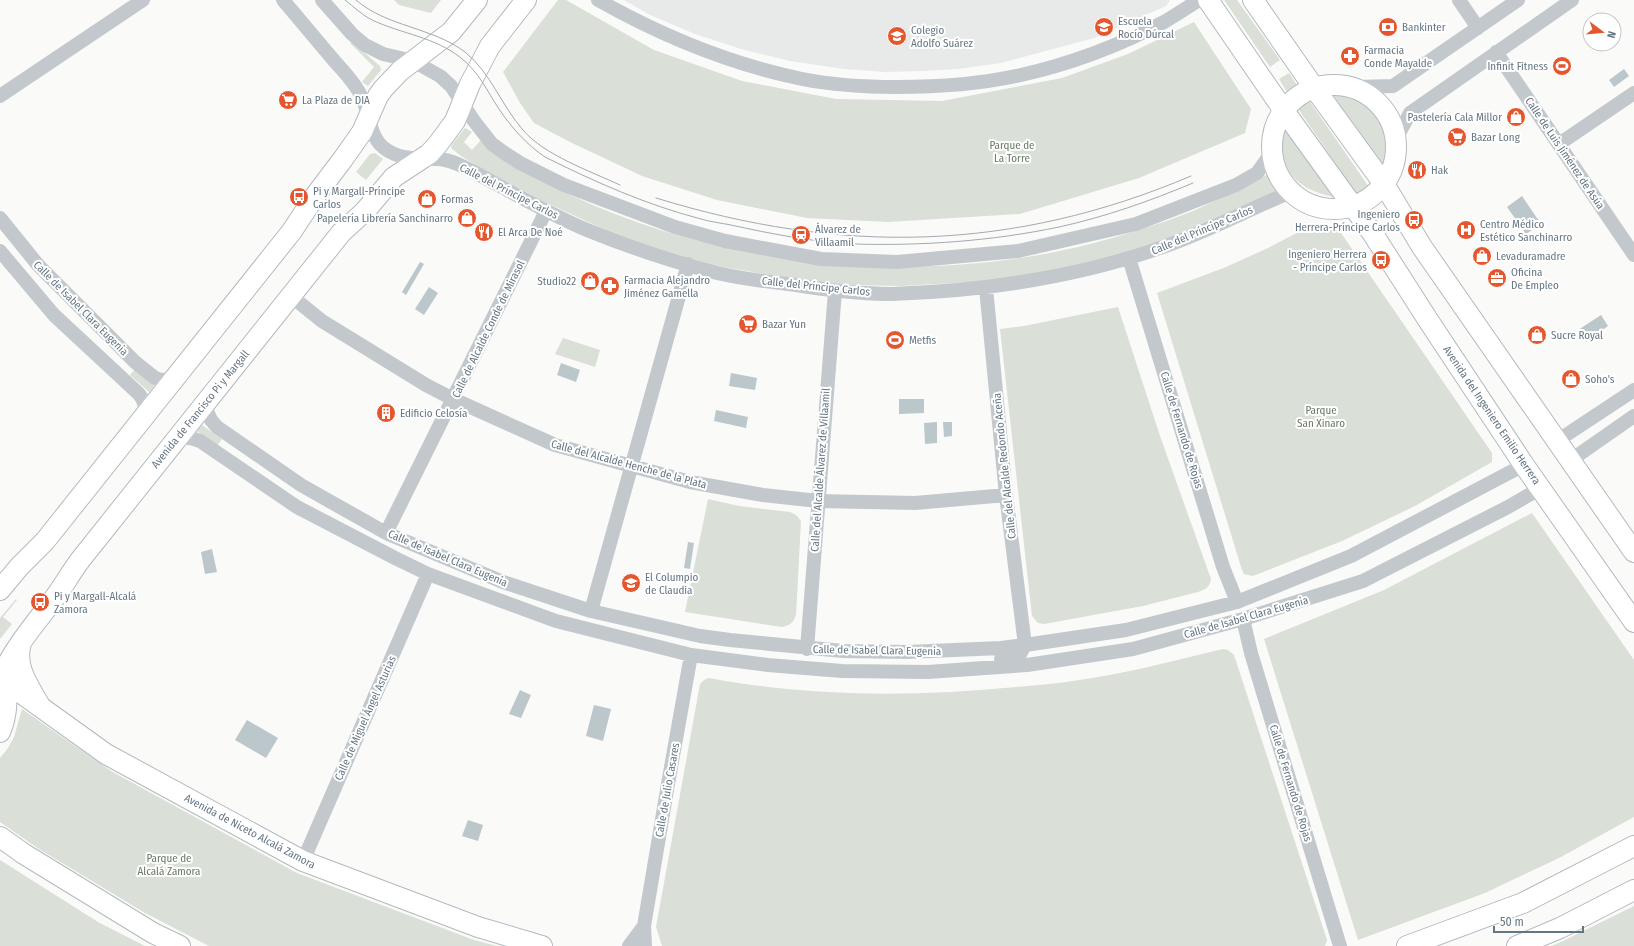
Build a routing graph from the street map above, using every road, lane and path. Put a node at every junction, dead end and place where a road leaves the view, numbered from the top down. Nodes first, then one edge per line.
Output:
1 (143, 0) edge
2 (283, 0) edge
3 (322, 0) edge
4 (477, 0) edge
5 (526, 0) edge
6 (598, 0) edge
7 (1199, 0) edge
8 (1208, 0) edge
9 (1254, 0) edge
10 (1459, 0) edge
11 (1518, 0) edge
12 (1572, 0) edge
13 (1478, 28) junction
14 (1496, 52) junction
15 (414, 61) junction
16 (1355, 87) junction
17 (1315, 89) junction
18 (1634, 93) edge
19 (0, 96) edge
20 (462, 103) junction
21 (1282, 108) junction
22 (369, 116) junction
23 (1396, 139) junction
24 (1559, 144) junction
25 (1272, 152) junction
26 (420, 160) junction
27 (1384, 184) junction
28 (1291, 192) junction
29 (1354, 206) junction
30 (546, 211) junction
31 (0, 218) edge
32 (0, 251) edge
33 (1634, 255) edge
34 (1129, 258) junction
35 (688, 264) junction
36 (986, 288) junction
37 (835, 291) junction
38 (291, 296) junction
39 (174, 379) junction
40 (1634, 390) edge
41 (453, 399) junction
42 (204, 404) junction
43 (1634, 416) edge
44 (144, 417) junction
45 (177, 438) junction
46 (1558, 441) junction
47 (1571, 460) junction
48 (1524, 465) junction
49 (631, 466) junction
50 (1541, 488) junction
51 (1006, 496) junction
52 (818, 501) junction
53 (386, 533) junction
54 (1634, 552) edge
55 (428, 574) junction
56 (0, 590) edge
57 (1237, 602) junction
58 (591, 611) junction
59 (1243, 620) junction
60 (1634, 622) edge
61 (730, 640) junction
62 (21, 643) junction
63 (1025, 645) junction
64 (807, 649) junction
65 (691, 655) junction
66 (928, 672) junction
67 (1, 678) edge
68 (42, 707) junction
69 (0, 732) edge
70 (0, 837) edge
71 (1634, 846) edge
72 (303, 861) junction
73 (1634, 890) edge
74 (644, 926) junction
75 (180, 946) edge
76 (542, 946) edge
77 (629, 946) edge
78 (645, 946) edge
79 (1340, 946) edge
80 (1407, 946) edge
81 (1517, 946) edge

1 - 19 street
2 - 22 street
3 - 15 street
4 - 15 street
5 - 20 street, Avenida de Francisco Pi y Margall
6 - 7 street
8 - 21 street, Avenida del Ingeniero Emilio Herrera
9 - 17 street
10 - 13 street
11 - 13 street
12 - 14 street
13 - 16 street
14 - 23 street
14 - 24 street, Calle de Luis Jiménez de Asúa
15 - 20 street
15 - 22 street
16 - 17 street
16 - 23 street
17 - 21 street
17 - 27 street
18 - 24 street
20 - 25 street
20 - 26 street, Avenida de Francisco Pi y Margall
21 - 25 street
21 - 29 street, Avenida del Ingeniero Emilio Herrera
22 - 26 street
22 - 39 street
23 - 27 street
24 - 33 street, Calle de Luis Jiménez de Asúa
25 - 28 street
26 - 30 street, Calle del Príncipe Carlos
26 - 38 street, Avenida de Francisco Pi y Margall
27 - 29 street
27 - 46 street
28 - 29 street
28 - 34 street, Calle del Príncipe Carlos
29 - 48 street, Avenida del Ingeniero Emilio Herrera
30 - 35 street, Calle del Príncipe Carlos
30 - 41 street, Calle de Alcalde Conde de Mirasol
31 - 39 street, Calle de Isabel Clara Eugenia
32 - 44 street, Calle de Isabel Clara Eugenia
34 - 36 street, Calle del Príncipe Carlos
34 - 57 street, Calle de Fernando de Rojas
35 - 37 street, Calle del Príncipe Carlos
35 - 49 street
36 - 37 street, Calle del Príncipe Carlos
36 - 51 street, Calle del Alcalde Redondo Aceña
37 - 52 street, Calle del Alcalde Álvarez de Villaamil
38 - 41 street, Calle del Alcalde Henche de la Plata
38 - 42 street, Avenida de Francisco Pi y Margall
39 - 44 street
40 - 46 street
41 - 49 street, Calle del Alcalde Henche de la Plata
41 - 53 street, Calle de Alcalde Conde de Mirasol
42 - 45 street, Avenida de Francisco Pi y Margall
42 - 53 street, Calle de Isabel Clara Eugenia
43 - 47 street
44 - 56 street
45 - 55 street, Calle de Isabel Clara Eugenia
45 - 62 street, Avenida de Francisco Pi y Margall
46 - 47 street
47 - 54 street
48 - 50 street, Avenida del Ingeniero Emilio Herrera
48 - 57 street, Calle de Isabel Clara Eugenia
49 - 52 street, Calle del Alcalde Henche de la Plata
49 - 58 street
50 - 59 street, Calle de Isabel Clara Eugenia
50 - 60 street, Avenida del Ingeniero Emilio Herrera
51 - 52 street, Calle del Alcalde Henche de la Plata
51 - 63 street, Calle del Alcalde Redondo Aceña
52 - 64 street, Calle del Alcalde Álvarez de Villaamil
53 - 58 street, Calle de Isabel Clara Eugenia
55 - 65 street, Calle de Isabel Clara Eugenia
55 - 72 street, Calle de Miguel Ángel Asturias
57 - 63 street, Calle de Isabel Clara Eugenia
58 - 61 street, Calle de Isabel Clara Eugenia
59 - 66 street, Calle de Isabel Clara Eugenia
59 - 79 street, Calle de Fernando de Rojas
61 - 64 street, Calle de Isabel Clara Eugenia
61 - 65 street, Calle de Isabel Clara Eugenia
62 - 67 street, Avenida de Francisco Pi y Margall
62 - 68 street, Avenida de Niceto Alcalá Zamora
63 - 64 street, Calle de Isabel Clara Eugenia
63 - 66 street, Calle de Isabel Clara Eugenia
65 - 66 street, Calle de Isabel Clara Eugenia
65 - 74 street, Calle de Julio Casares
67 - 68 street, Avenida de Niceto Alcalá Zamora
67 - 69 street
68 - 72 street, Avenida de Niceto Alcalá Zamora
70 - 75 street
71 - 80 street
72 - 76 street, Avenida de Niceto Alcalá Zamora
73 - 81 street
74 - 77 street, Calle de Julio Casares
74 - 78 street, Calle de Julio Casares

